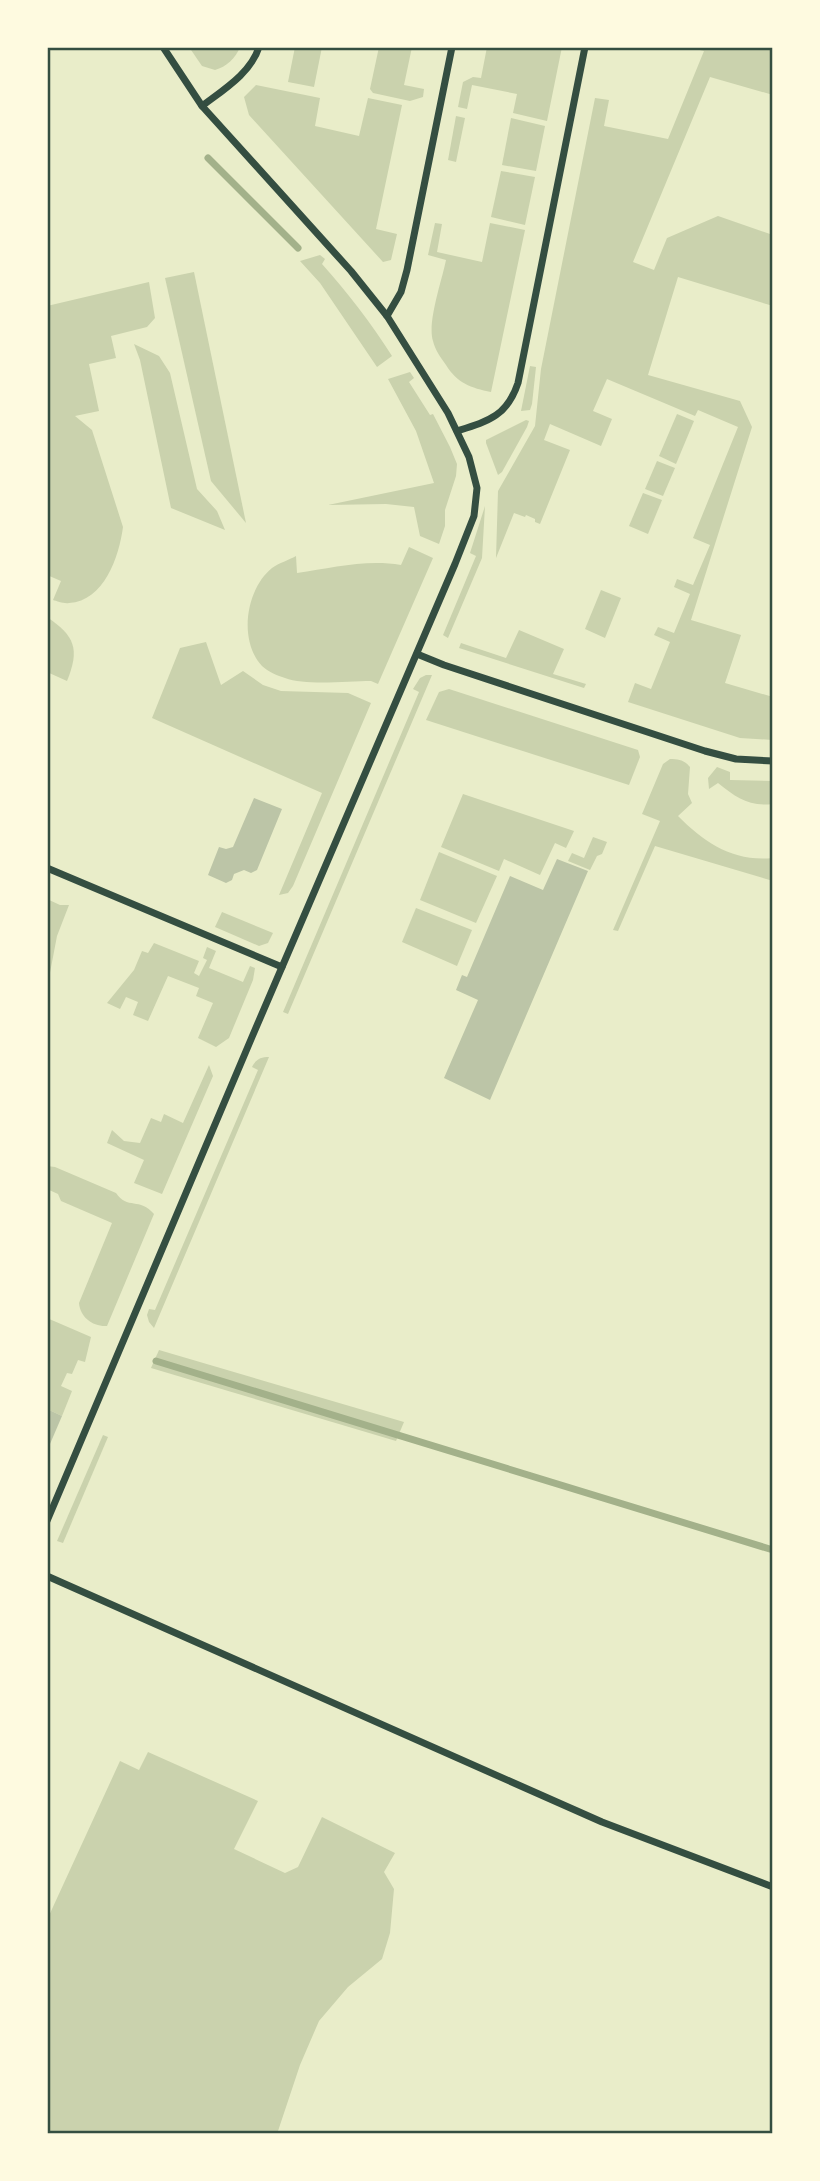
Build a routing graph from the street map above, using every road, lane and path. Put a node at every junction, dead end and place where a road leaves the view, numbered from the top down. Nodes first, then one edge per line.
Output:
1 (163, 47) edge
2 (260, 47) edge
3 (452, 47) edge
4 (585, 47) edge
5 (202, 106) junction
6 (387, 316) junction
7 (457, 432) junction
8 (417, 654) junction
9 (773, 761) edge
10 (47, 868) edge
11 (282, 967) junction
12 (47, 1521) edge
13 (47, 1576) edge
14 (773, 1887) edge

1 - 5 street
2 - 5 street
3 - 6 street
4 - 7 street
5 - 6 street
6 - 7 street
7 - 8 street
8 - 9 street
8 - 11 street
10 - 11 street
11 - 12 street
13 - 14 street

